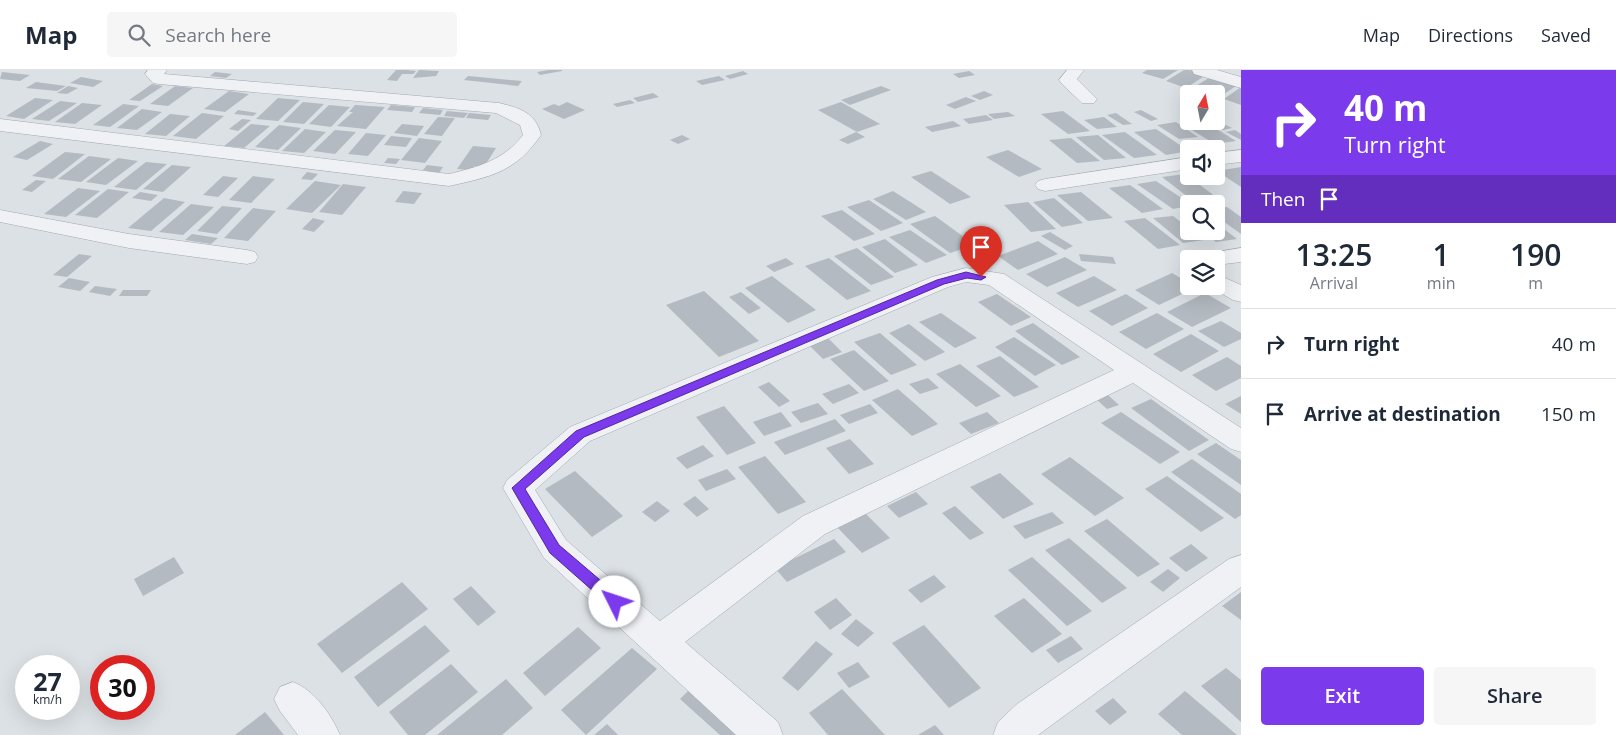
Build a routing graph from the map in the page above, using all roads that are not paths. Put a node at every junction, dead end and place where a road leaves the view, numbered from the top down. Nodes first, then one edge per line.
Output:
1 (159, 70) edge
2 (1076, 70) edge
3 (1200, 70) edge
4 (1241, 83) edge
5 (1088, 99) dead end
6 (0, 126) edge
7 (1241, 156) edge
8 (1225, 158) edge
9 (1180, 164) edge
10 (1045, 185) dead end
11 (0, 216) edge
12 (1241, 255) edge
13 (247, 257) dead end
14 (1225, 257) edge
15 (1225, 286) edge
16 (1241, 295) edge
17 (1134, 371) junction
18 (1241, 442) edge
19 (1241, 569) edge
20 (660, 641) junction
21 (292, 700) dead end
22 (321, 735) edge
23 (764, 735) edge
24 (1012, 735) edge

1 - 6 street
2 - 5 street
3 - 4 street
7 - 8 street
9 - 10 street
11 - 13 street
12 - 14 street
15 - 16 street
17 - 18 street
17 - 20 street
17 - 20 street
19 - 24 street
20 - 23 street
21 - 22 street

